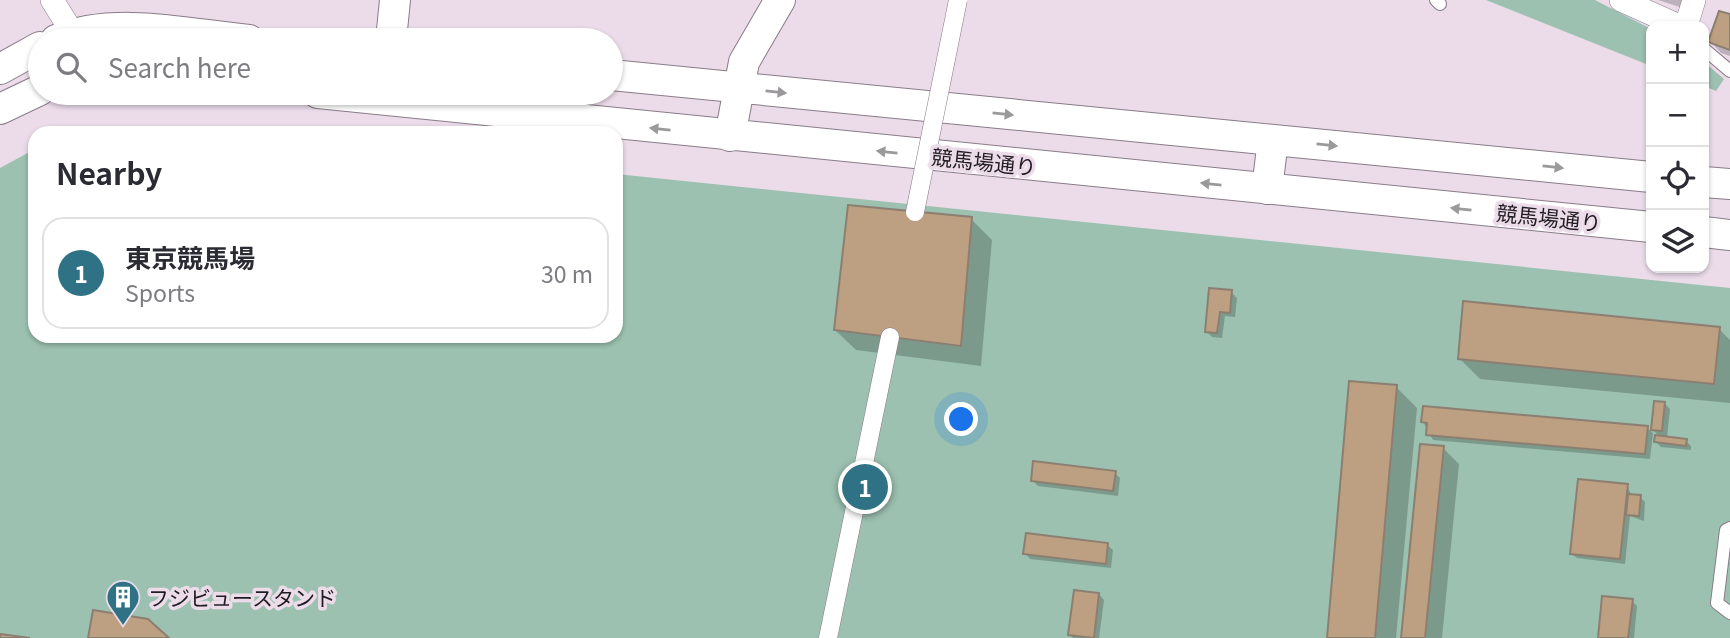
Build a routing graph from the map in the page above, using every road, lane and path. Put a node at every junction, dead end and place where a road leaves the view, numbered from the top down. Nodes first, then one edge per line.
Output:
1 (52, 0) edge
2 (395, 0) edge
3 (780, 0) edge
4 (958, 0) edge
5 (1621, 0) edge
6 (1694, 0) edge
7 (1668, 21) edge
8 (1688, 21) edge
9 (65, 28) edge
10 (392, 28) edge
11 (1709, 53) edge
12 (28, 54) edge
13 (0, 69) edge
14 (1730, 71) edge
15 (623, 76) edge
16 (739, 88) junction
17 (28, 96) edge
18 (456, 105) edge
19 (0, 109) edge
20 (730, 136) junction
21 (1273, 140) junction
22 (1646, 177) edge
23 (1709, 182) edge
24 (1730, 184) edge
25 (1267, 189) junction
26 (915, 212) dead end
27 (1646, 227) edge
28 (1709, 233) edge
29 (1730, 235) edge
30 (890, 337) dead end
31 (1730, 528) edge
32 (1730, 613) edge
33 (828, 638) edge

1 - 9 street
2 - 10 street
3 - 16 street
4 - 26 street, bridge
5 - 7 street
6 - 8 street
11 - 14 lane
12 - 13 street
15 - 16 street
16 - 20 street
16 -> 21 street
17 - 19 street
20 -> 18 street, 競馬場通り
25 -> 20 street, 競馬場通り
21 -> 22 street
21 - 25 street
23 - 24 street
27 -> 25 street, 競馬場通り
28 - 29 street
30 - 33 street
31 - 32 lane

